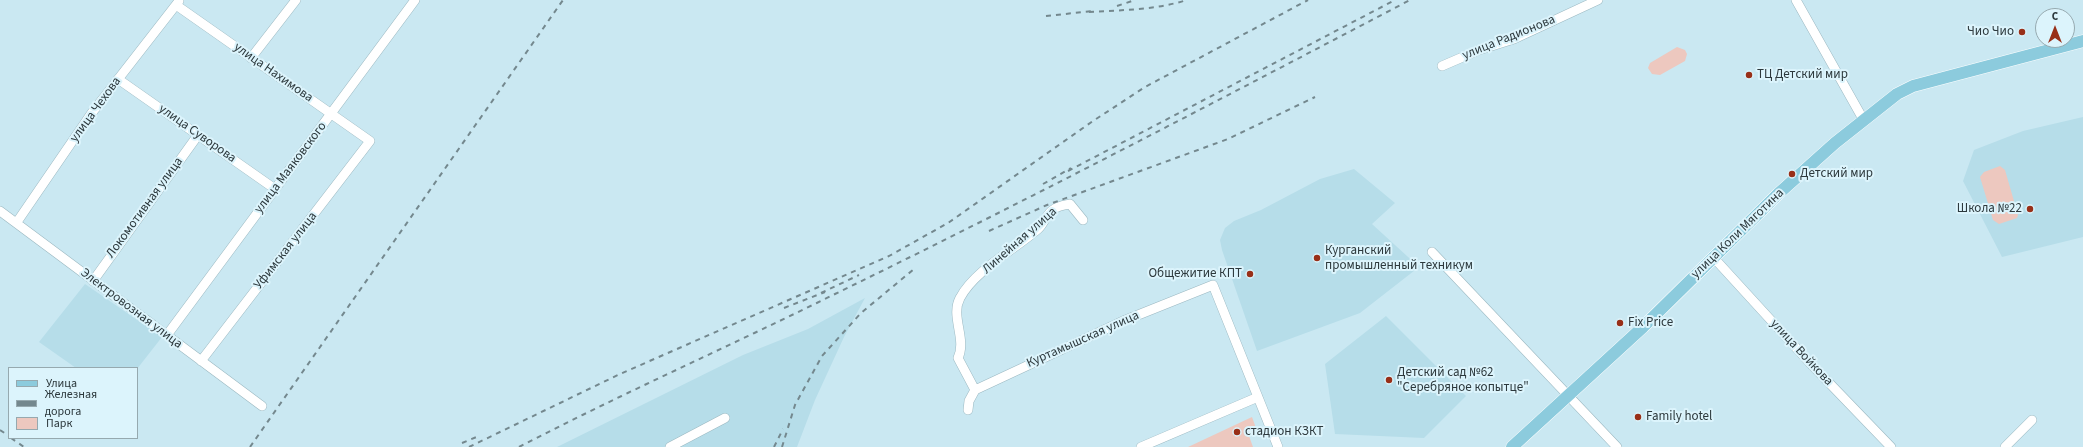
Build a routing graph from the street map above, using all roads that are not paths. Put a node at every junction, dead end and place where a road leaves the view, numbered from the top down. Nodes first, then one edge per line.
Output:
1 (296, 0) edge
2 (415, 0) edge
3 (1598, 0) edge
4 (1796, 0) edge
5 (177, 2) edge
6 (2083, 41) edge
7 (251, 58) junction
8 (1442, 66) dead end
9 (118, 79) junction
10 (331, 114) junction
11 (1863, 119) junction
12 (198, 135) junction
13 (370, 141) joint
14 (275, 189) junction
15 (0, 212) edge
16 (1083, 220) dead end
17 (17, 222) junction
18 (1432, 252) dead end
19 (1714, 258) junction
20 (93, 281) junction
21 (167, 335) junction
22 (201, 361) junction
23 (975, 390) junction
24 (1568, 395) junction
25 (1258, 398) junction
26 (262, 406) dead end
27 (968, 410) dead end
28 (725, 418) dead end
29 (2032, 420) dead end
30 (670, 447) edge
31 (1141, 447) edge
32 (1278, 447) edge
33 (1512, 447) edge
34 (1617, 447) edge
35 (1891, 447) edge
36 (2005, 447) edge

1 - 7 street
2 - 10 street, улица Маяковского
3 - 8 street, улица Радионова
4 - 11 street
5 - 7 street, улица Нахимова
5 - 9 street, улица Чехова
6 - 11 main road, улица Коли Мяготина
7 - 10 street, улица Нахимова
9 - 12 street, улица Суворова
9 - 17 street, улица Чехова
10 - 13 street, улица Нахимова
10 - 14 street, улица Маяковского
11 - 19 main road, улица Коли Мяготина
12 - 14 street, улица Суворова
12 - 20 street, Локомотивная улица
13 - 22 street, Уфимская улица
14 - 21 street, улица Маяковского
15 - 17 street, Электровозная улица
16 - 23 street, Линейная улица
17 - 20 street, Электровозная улица
18 - 24 street
19 - 24 main road, улица Коли Мяготина
19 - 35 street, улица Войкова
20 - 21 street, Электровозная улица
21 - 22 street, Электровозная улица
22 - 26 street, Электровозная улица
23 - 25 street, Куртамышская улица
23 - 27 street
24 - 33 main road, улица Коли Мяготина
24 - 34 street
25 - 31 street
25 - 32 street
28 - 30 street
29 - 36 street

